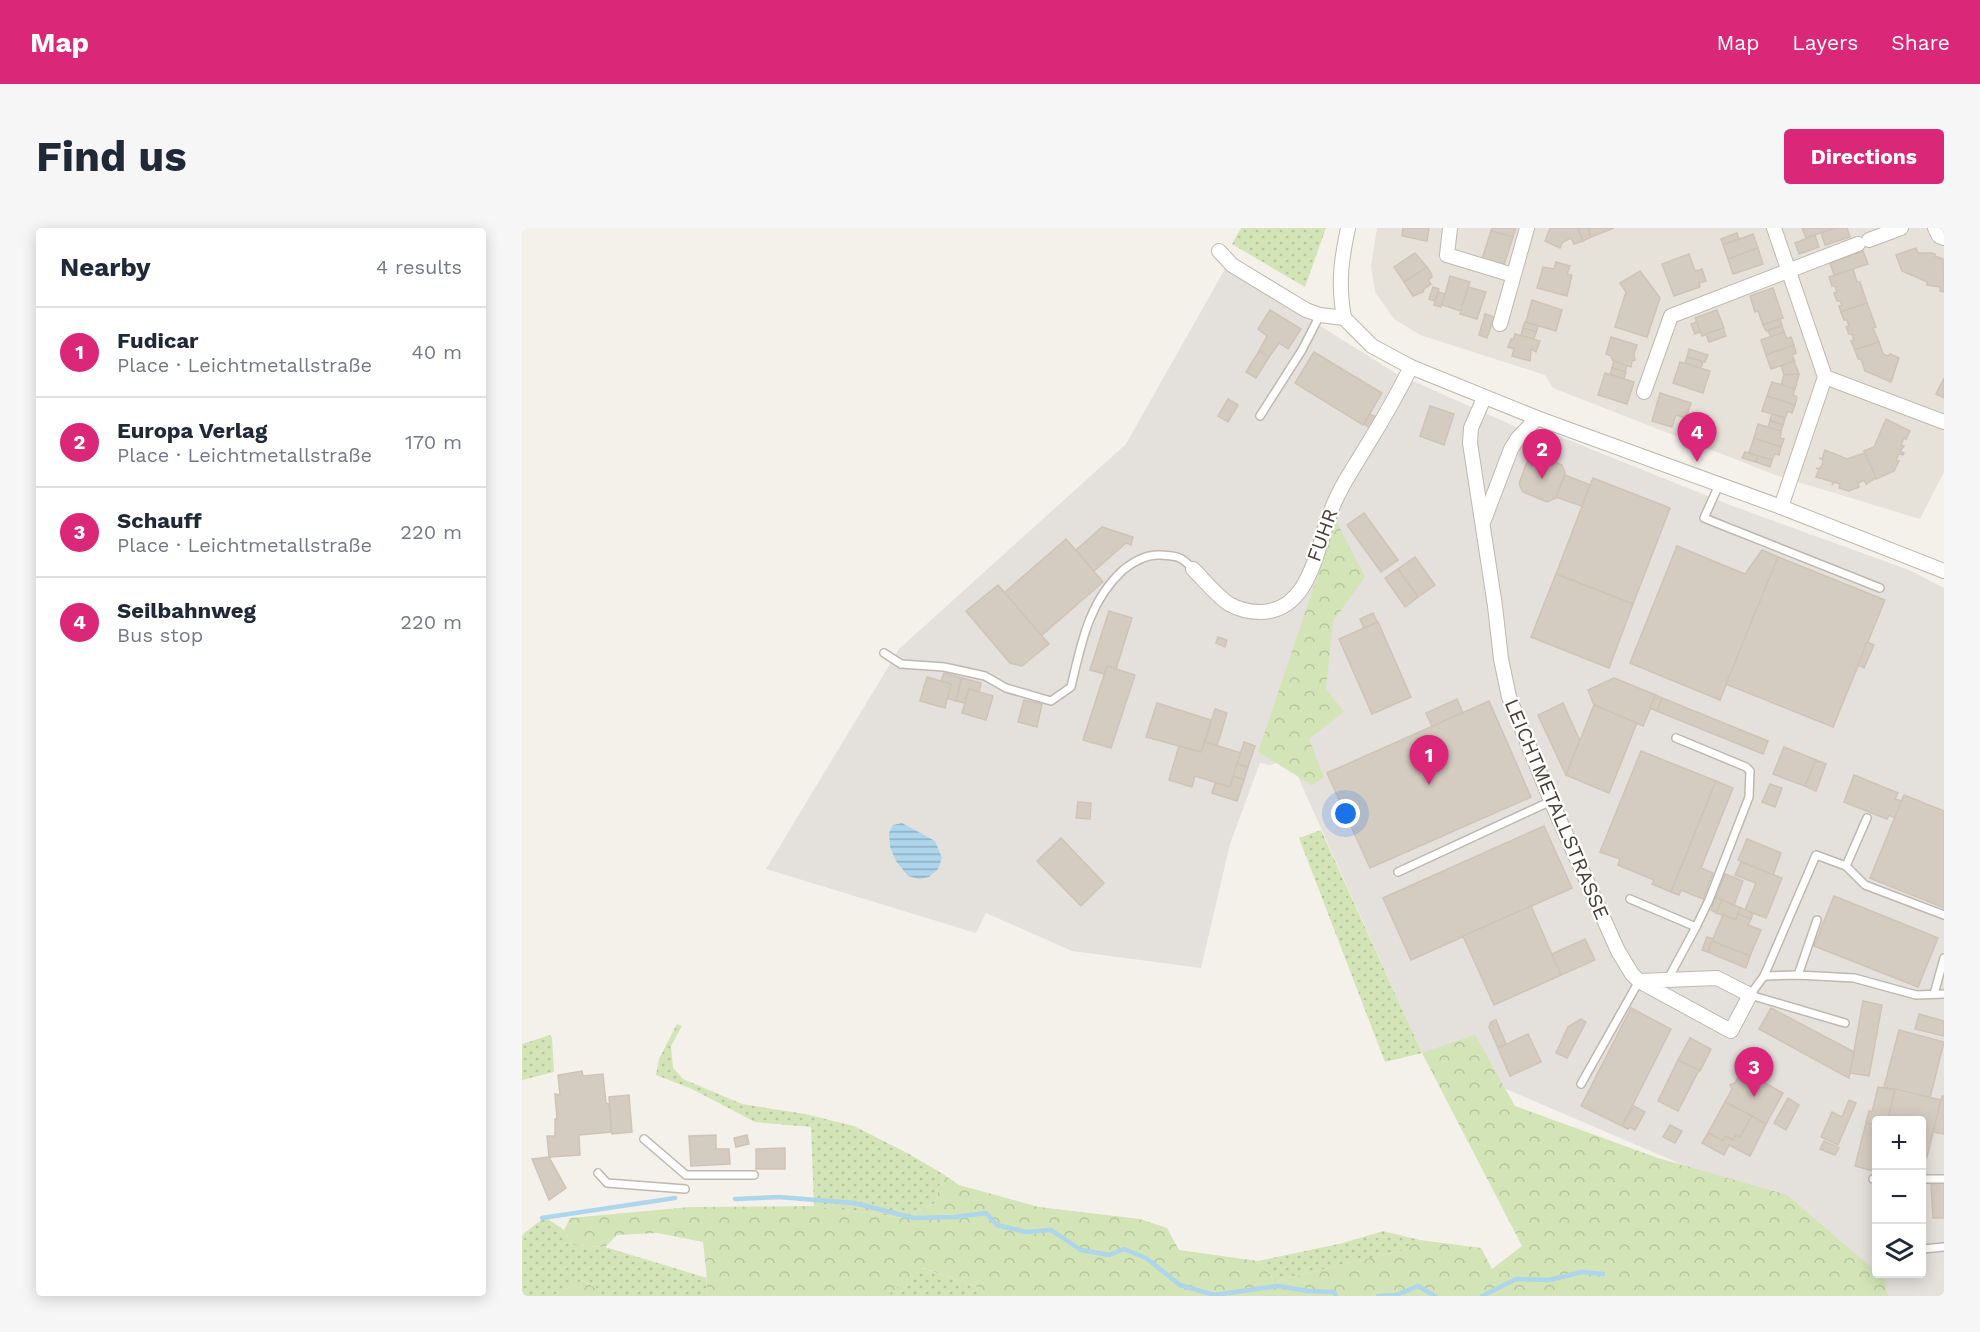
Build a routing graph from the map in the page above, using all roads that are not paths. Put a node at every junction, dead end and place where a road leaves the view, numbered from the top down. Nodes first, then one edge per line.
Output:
1 (1348, 228) edge
2 (1450, 228) edge
3 (1527, 228) edge
4 (1774, 228) edge
5 (1901, 228) edge
6 (1935, 228) edge
7 (1944, 238) edge
8 (1219, 251) dead end
9 (1788, 271) junction
10 (1513, 275) junction
11 (1320, 315) junction
12 (1344, 318) junction
13 (1500, 324) dead end
14 (1411, 367) junction
15 (1825, 377) junction
16 (1644, 392) dead end
17 (1484, 398) junction
18 (1260, 416) dead end
19 (1537, 418) junction
20 (1944, 422) edge
21 (1719, 485) junction
22 (1781, 507) junction
23 (1483, 522) junction
24 (1193, 569) joint
25 (1944, 571) edge
26 (1880, 588) dead end
27 (884, 653) dead end
28 (1676, 738) dead end
29 (1551, 801) junction
30 (1867, 818) dead end
31 (1846, 866) junction
32 (1398, 872) dead end
33 (1630, 899) dead end
34 (1944, 915) edge
35 (1817, 920) dead end
36 (1696, 927) junction
37 (1944, 958) edge
38 (1798, 975) junction
39 (1764, 976) junction
40 (1668, 979) junction
41 (1639, 981) junction
42 (1934, 994) junction
43 (1944, 994) edge
44 (1750, 995) junction
45 (1845, 1023) dead end
46 (1581, 1084) dead end
47 (644, 1139) dead end
48 (598, 1173) dead end
49 (754, 1175) dead end
50 (1926, 1179) edge
51 (1944, 1179) edge
52 (685, 1189) dead end
53 (1944, 1247) edge
54 (1926, 1249) edge

1 - 12 street
2 - 10 street
3 - 10 street
4 - 9 street
5 - 9 street
6 - 7 street
8 - 11 street
9 - 15 street
9 - 16 street
10 - 13 street
11 - 12 street
11 - 18 lane
12 - 14 street
14 - 17 street
14 - 24 street, FUHR
15 - 20 street
15 - 22 street
17 - 19 street
17 - 23 street, LEICHTMETALLSTRASSE
19 - 21 street
19 - 23 street, LEICHTMETALLSTRASSE
21 - 22 street
21 - 26 lane
22 - 25 street
23 - 29 street, LEICHTMETALLSTRASSE
24 - 27 lane
28 - 36 lane
29 - 32 lane
29 - 41 street, LEICHTMETALLSTRASSE
30 - 31 lane
31 - 34 lane
31 - 39 lane, LEICHTMETALLSTRASSE
33 - 36 lane
35 - 38 lane
36 - 40 lane
37 - 42 lane
38 - 39 lane
38 - 42 lane
39 - 44 lane, LEICHTMETALLSTRASSE
40 - 41 street
40 - 44 street
41 - 44 street, LEICHTMETALLSTRASSE
41 - 46 lane
42 - 43 lane
44 - 45 lane
47 - 49 lane
48 - 52 lane
50 - 51 lane
53 - 54 lane

